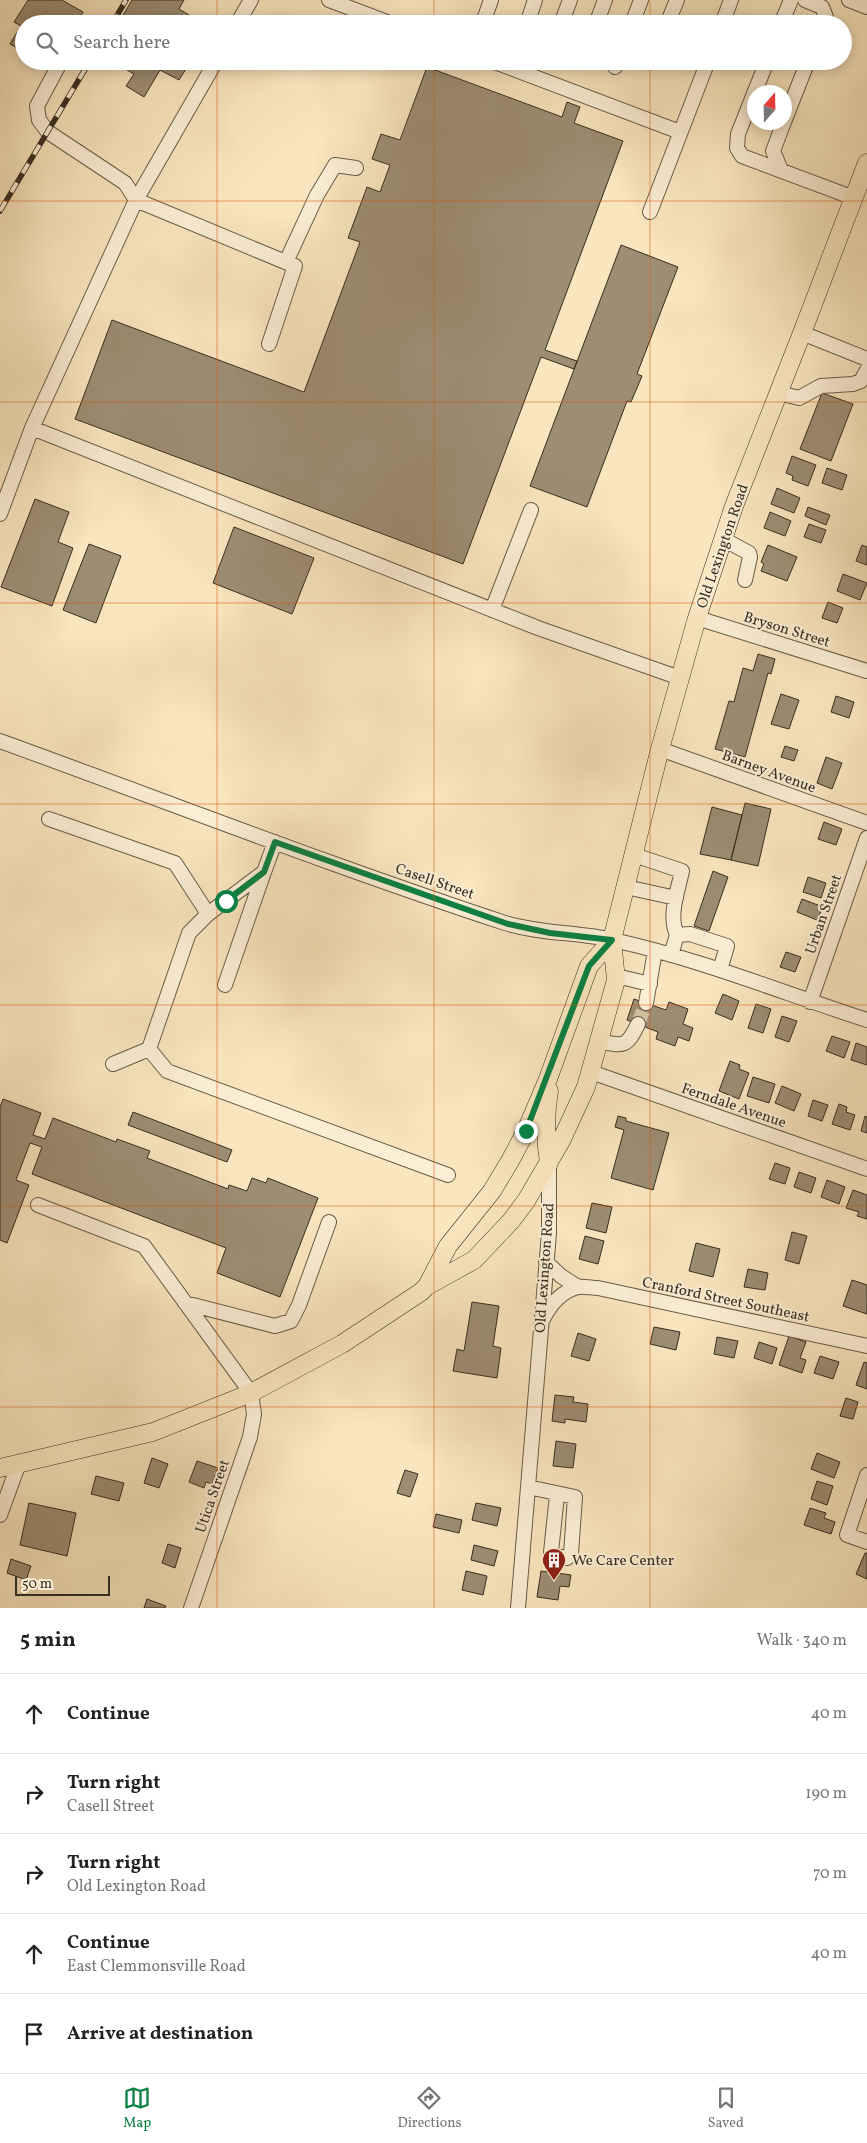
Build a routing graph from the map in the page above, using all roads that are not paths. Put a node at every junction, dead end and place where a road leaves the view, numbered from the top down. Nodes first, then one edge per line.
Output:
1 (251, 0) edge
2 (329, 0) edge
3 (491, 0) edge
4 (535, 0) edge
5 (570, 0) edge
6 (605, 0) edge
7 (641, 0) edge
8 (677, 0) edge
9 (731, 0) edge
10 (791, 0) edge
11 (805, 0) edge
12 (849, 0) edge
13 (867, 7) edge
14 (242, 15) edge
15 (368, 15) edge
16 (486, 15) edge
17 (529, 15) edge
18 (564, 15) edge
19 (599, 15) edge
20 (635, 15) edge
21 (671, 15) edge
22 (725, 15) edge
23 (785, 15) edge
24 (825, 15) edge
25 (56, 70) edge
26 (211, 70) edge
27 (516, 70) edge
28 (704, 70) edge
29 (763, 70) edge
30 (804, 70) edge
31 (792, 102) edge
32 (781, 130) edge
33 (680, 132) junction
34 (867, 163) edge
35 (356, 168) dead end
36 (781, 170) junction
37 (854, 198) junction
38 (136, 200) junction
39 (650, 212) dead end
40 (286, 262) junction
41 (802, 333) junction
42 (269, 344) dead end
43 (867, 359) edge
44 (867, 370) edge
45 (779, 393) junction
46 (32, 428) junction
47 (531, 510) dead end
48 (0, 514) edge
49 (723, 540) junction
50 (744, 580) dead end
51 (492, 610) junction
52 (697, 618) junction
53 (866, 668) edge
54 (680, 678) junction
55 (0, 741) edge
56 (660, 749) junction
57 (49, 820) dead end
58 (867, 823) edge
59 (867, 838) edge
60 (275, 842) junction
61 (634, 855) junction
62 (264, 872) junction
63 (626, 887) junction
64 (676, 898) junction
65 (208, 914) junction
66 (677, 935) junction
67 (612, 940) junction
68 (656, 951) junction
69 (671, 955) junction
70 (720, 970) junction
71 (616, 976) junction
72 (650, 984) junction
73 (225, 985) dead end
74 (810, 1002) junction
75 (646, 1003) tunnel mouth
76 (867, 1020) edge
77 (638, 1024) tunnel mouth
78 (599, 1041) junction
79 (149, 1049) junction
80 (556, 1058) junction
81 (113, 1064) dead end
82 (591, 1072) junction
83 (549, 1162) junction
84 (867, 1169) edge
85 (448, 1175) dead end
86 (38, 1205) dead end
87 (329, 1222) dead end
88 (546, 1262) junction
89 (427, 1286) junction
90 (578, 1287) junction
91 (185, 1303) junction
92 (541, 1322) junction
93 (867, 1346) edge
94 (251, 1393) junction
95 (19, 1463) junction
96 (0, 1468) edge
97 (867, 1475) edge
98 (528, 1487) junction
99 (556, 1495) dead end
100 (0, 1515) edge
101 (867, 1542) edge
102 (190, 1608) edge
103 (518, 1608) edge

1 - 14 street
2 - 15 street
3 - 16 street
4 - 17 street
5 - 18 street
6 - 19 street
7 - 20 street
8 - 21 street
9 - 22 street
10 - 23 street
11 - 24 street
12 - 13 street
25 - 38 street
26 - 38 street
27 - 33 street
28 - 33 street
29 - 36 street
30 - 31 street
32 - 36 street
33 - 39 street
34 - 37 main road, Old Lexington Road
35 - 40 street
36 - 37 street
37 - 41 main road, Old Lexington Road
38 - 40 street
38 - 46 street
40 - 42 street
41 - 43 street
41 - 45 main road, Old Lexington Road
44 - 45 street
45 - 49 main road, Old Lexington Road
46 - 48 street
46 - 51 street
47 - 51 street
49 - 50 street
49 - 52 main road, Old Lexington Road
51 - 54 street
52 - 53 street, Bryson Street
52 - 54 main road, Old Lexington Road
54 - 56 main road, Old Lexington Road
55 - 60 street, Casell Street
56 - 58 street, Barney Avenue
56 - 61 main road, Old Lexington Road
57 - 65 street
59 - 74 street, Urban Street
60 - 62 street
60 - 67 street, Casell Street
61 - 63 main road, Old Lexington Road
61 - 64 street
62 - 65 street
62 - 73 street
63 - 64 street
63 - 67 main road, Old Lexington Road
64 - 66 street
65 - 79 street
66 - 69 street
66 - 70 street
67 - 68 street, Casell Street
67 - 71 main road, Old Lexington Road
67 - 80 main road, Old Lexington Road
68 - 69 street, Casell Street
68 - 72 street
69 - 70 street, Casell Street
70 - 74 street, Casell Street
71 - 72 street
71 - 78 main road, Old Lexington Road
72 - 75 street
74 - 76 street, Casell Street
77 - 78 street
78 - 82 main road, Old Lexington Road
79 - 81 street
79 - 85 street
80 - 83 main road
80 - 89 main road
82 - 83 main road, Old Lexington Road
82 - 84 street, Ferndale Avenue
83 - 88 street, Old Lexington Road
83 - 89 main road
86 - 91 street
87 - 91 street
88 - 90 street
88 - 92 street, Old Lexington Road
89 - 94 main road
90 - 92 street
90 - 93 street, Cranford Street Southeast
91 - 94 street
92 - 98 street, Old Lexington Road
94 - 95 main road
94 - 102 street, Utica Street
95 - 96 main road
95 - 100 street
97 - 101 street
98 - 99 street
98 - 103 street, Old Lexington Road

